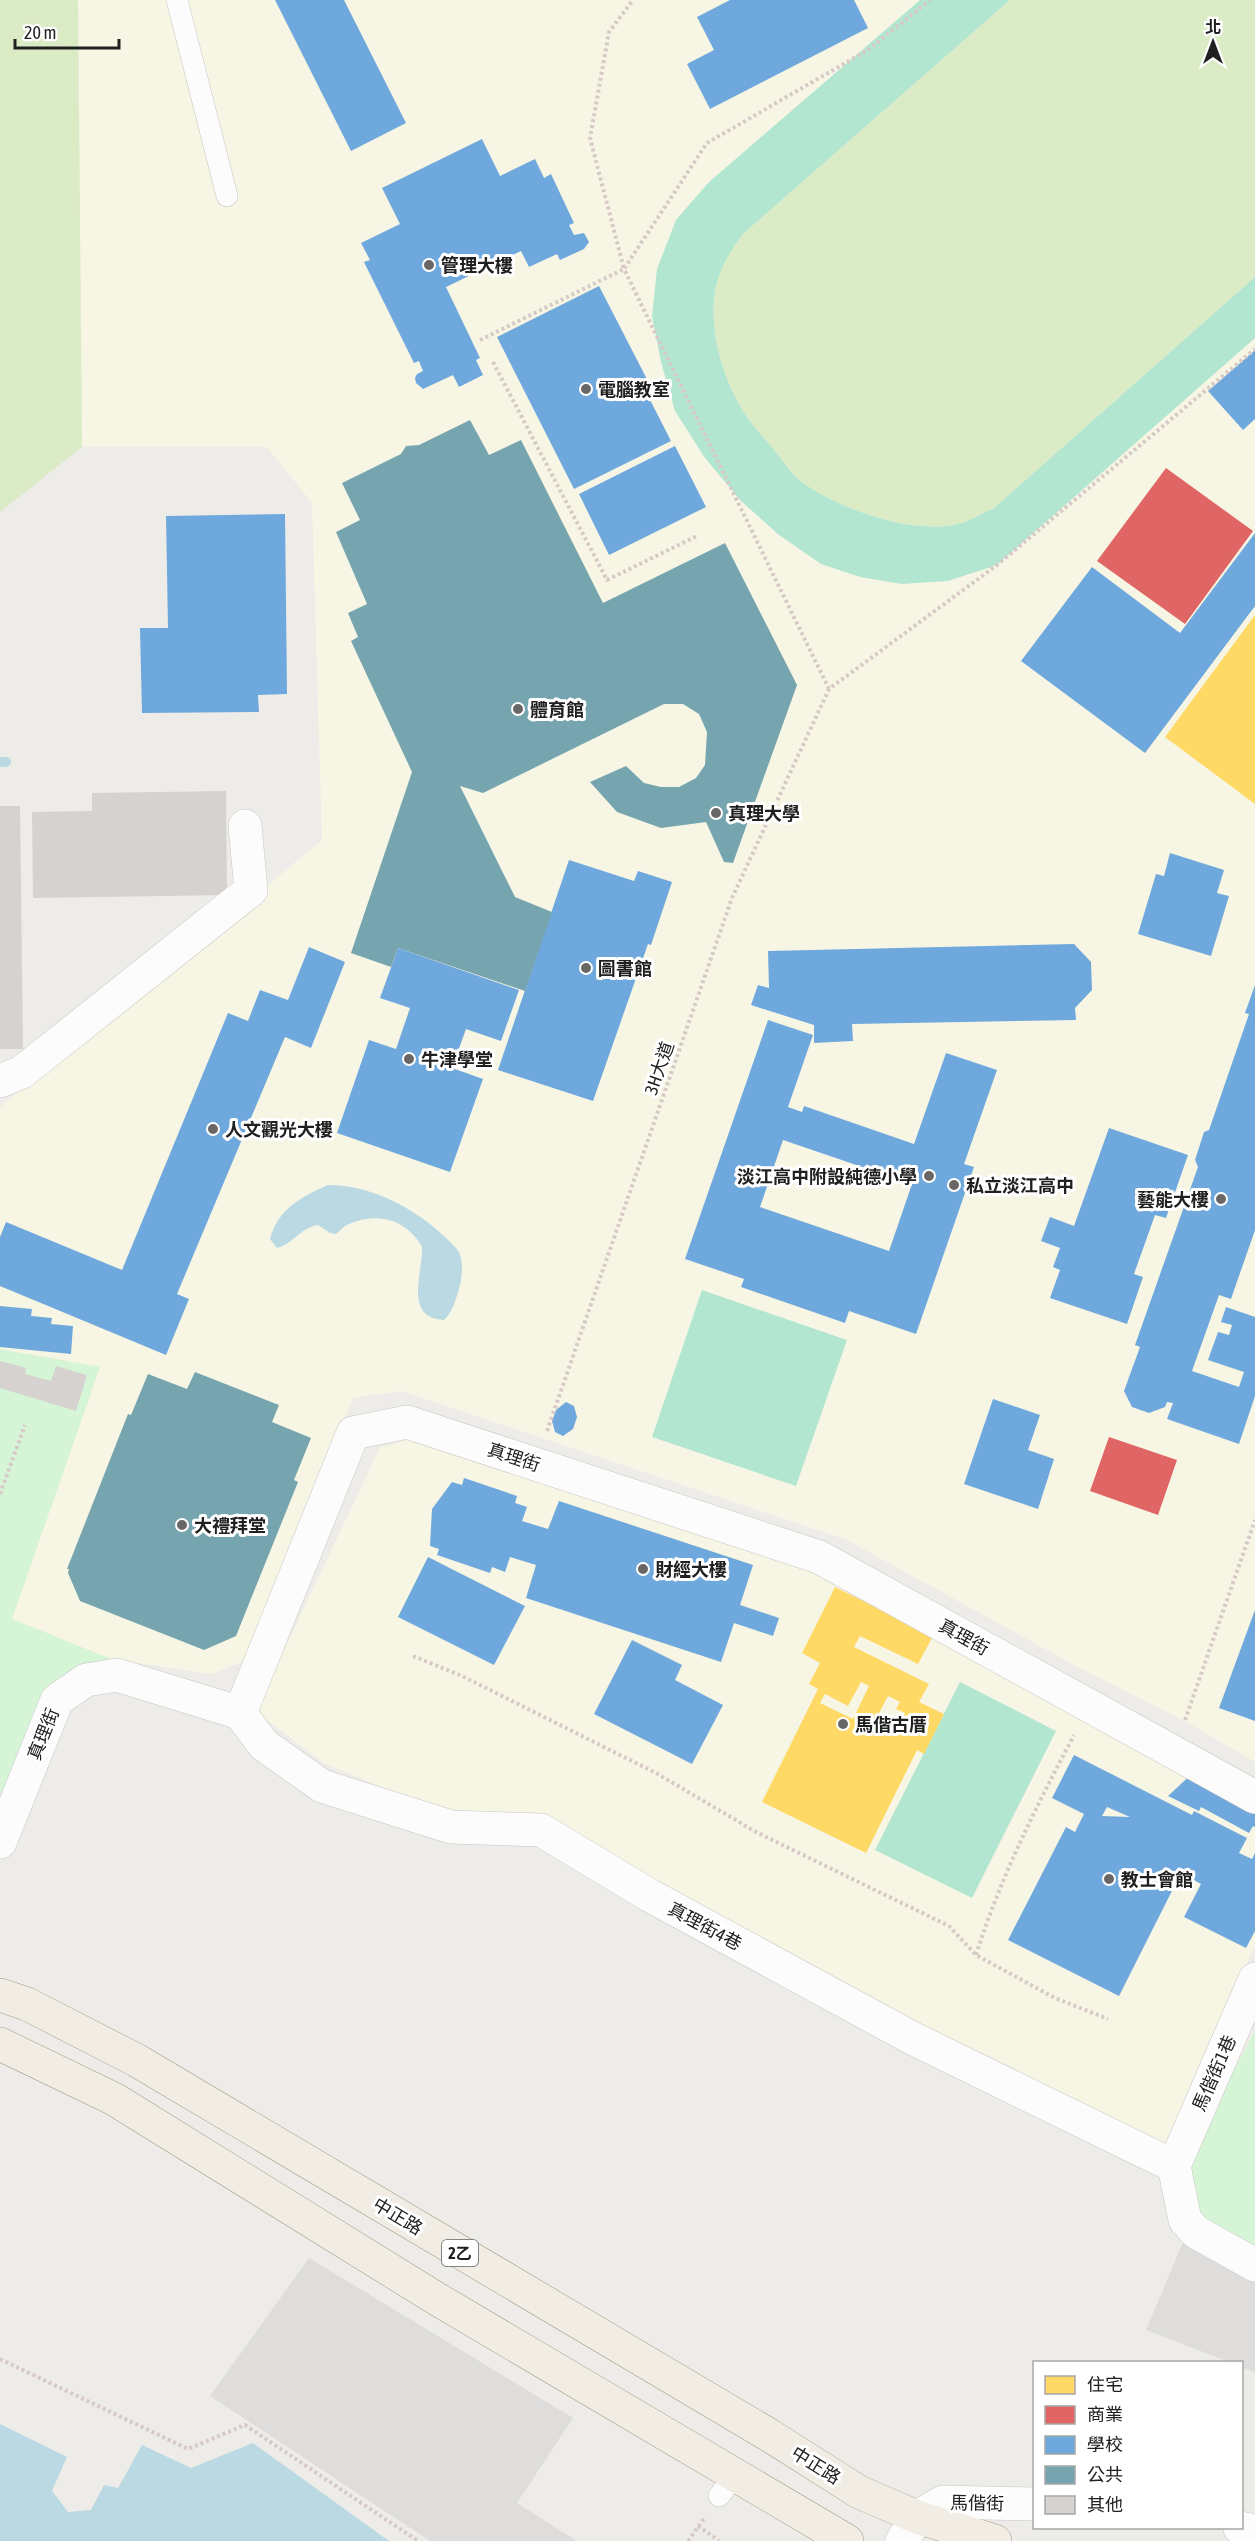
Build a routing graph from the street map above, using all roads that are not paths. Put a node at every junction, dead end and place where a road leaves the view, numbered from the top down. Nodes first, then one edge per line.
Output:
1 (177, 0) edge
2 (227, 196) dead end
3 (245, 826) dead end
4 (0, 1081) edge
5 (240, 1713) junction
6 (1255, 1797) edge
7 (0, 1842) edge
8 (1255, 1979) edge
9 (0, 1995) edge
10 (0, 2044) edge
11 (1174, 2166) junction
12 (1255, 2265) edge
13 (1033, 2504) edge
14 (909, 2529) edge
15 (847, 2541) edge
16 (995, 2541) edge

1 - 2 lane
3 - 4 street
5 - 6 street, 真理街
5 - 7 street, 真理街
5 - 11 street, 真理街4巷
8 - 11 street, 馬偕街1巷
9 - 14 main road, 中正路 / 2乙
10 - 15 main road
11 - 12 street
13 - 14 street, 馬偕街
14 - 16 main road, 2乙

